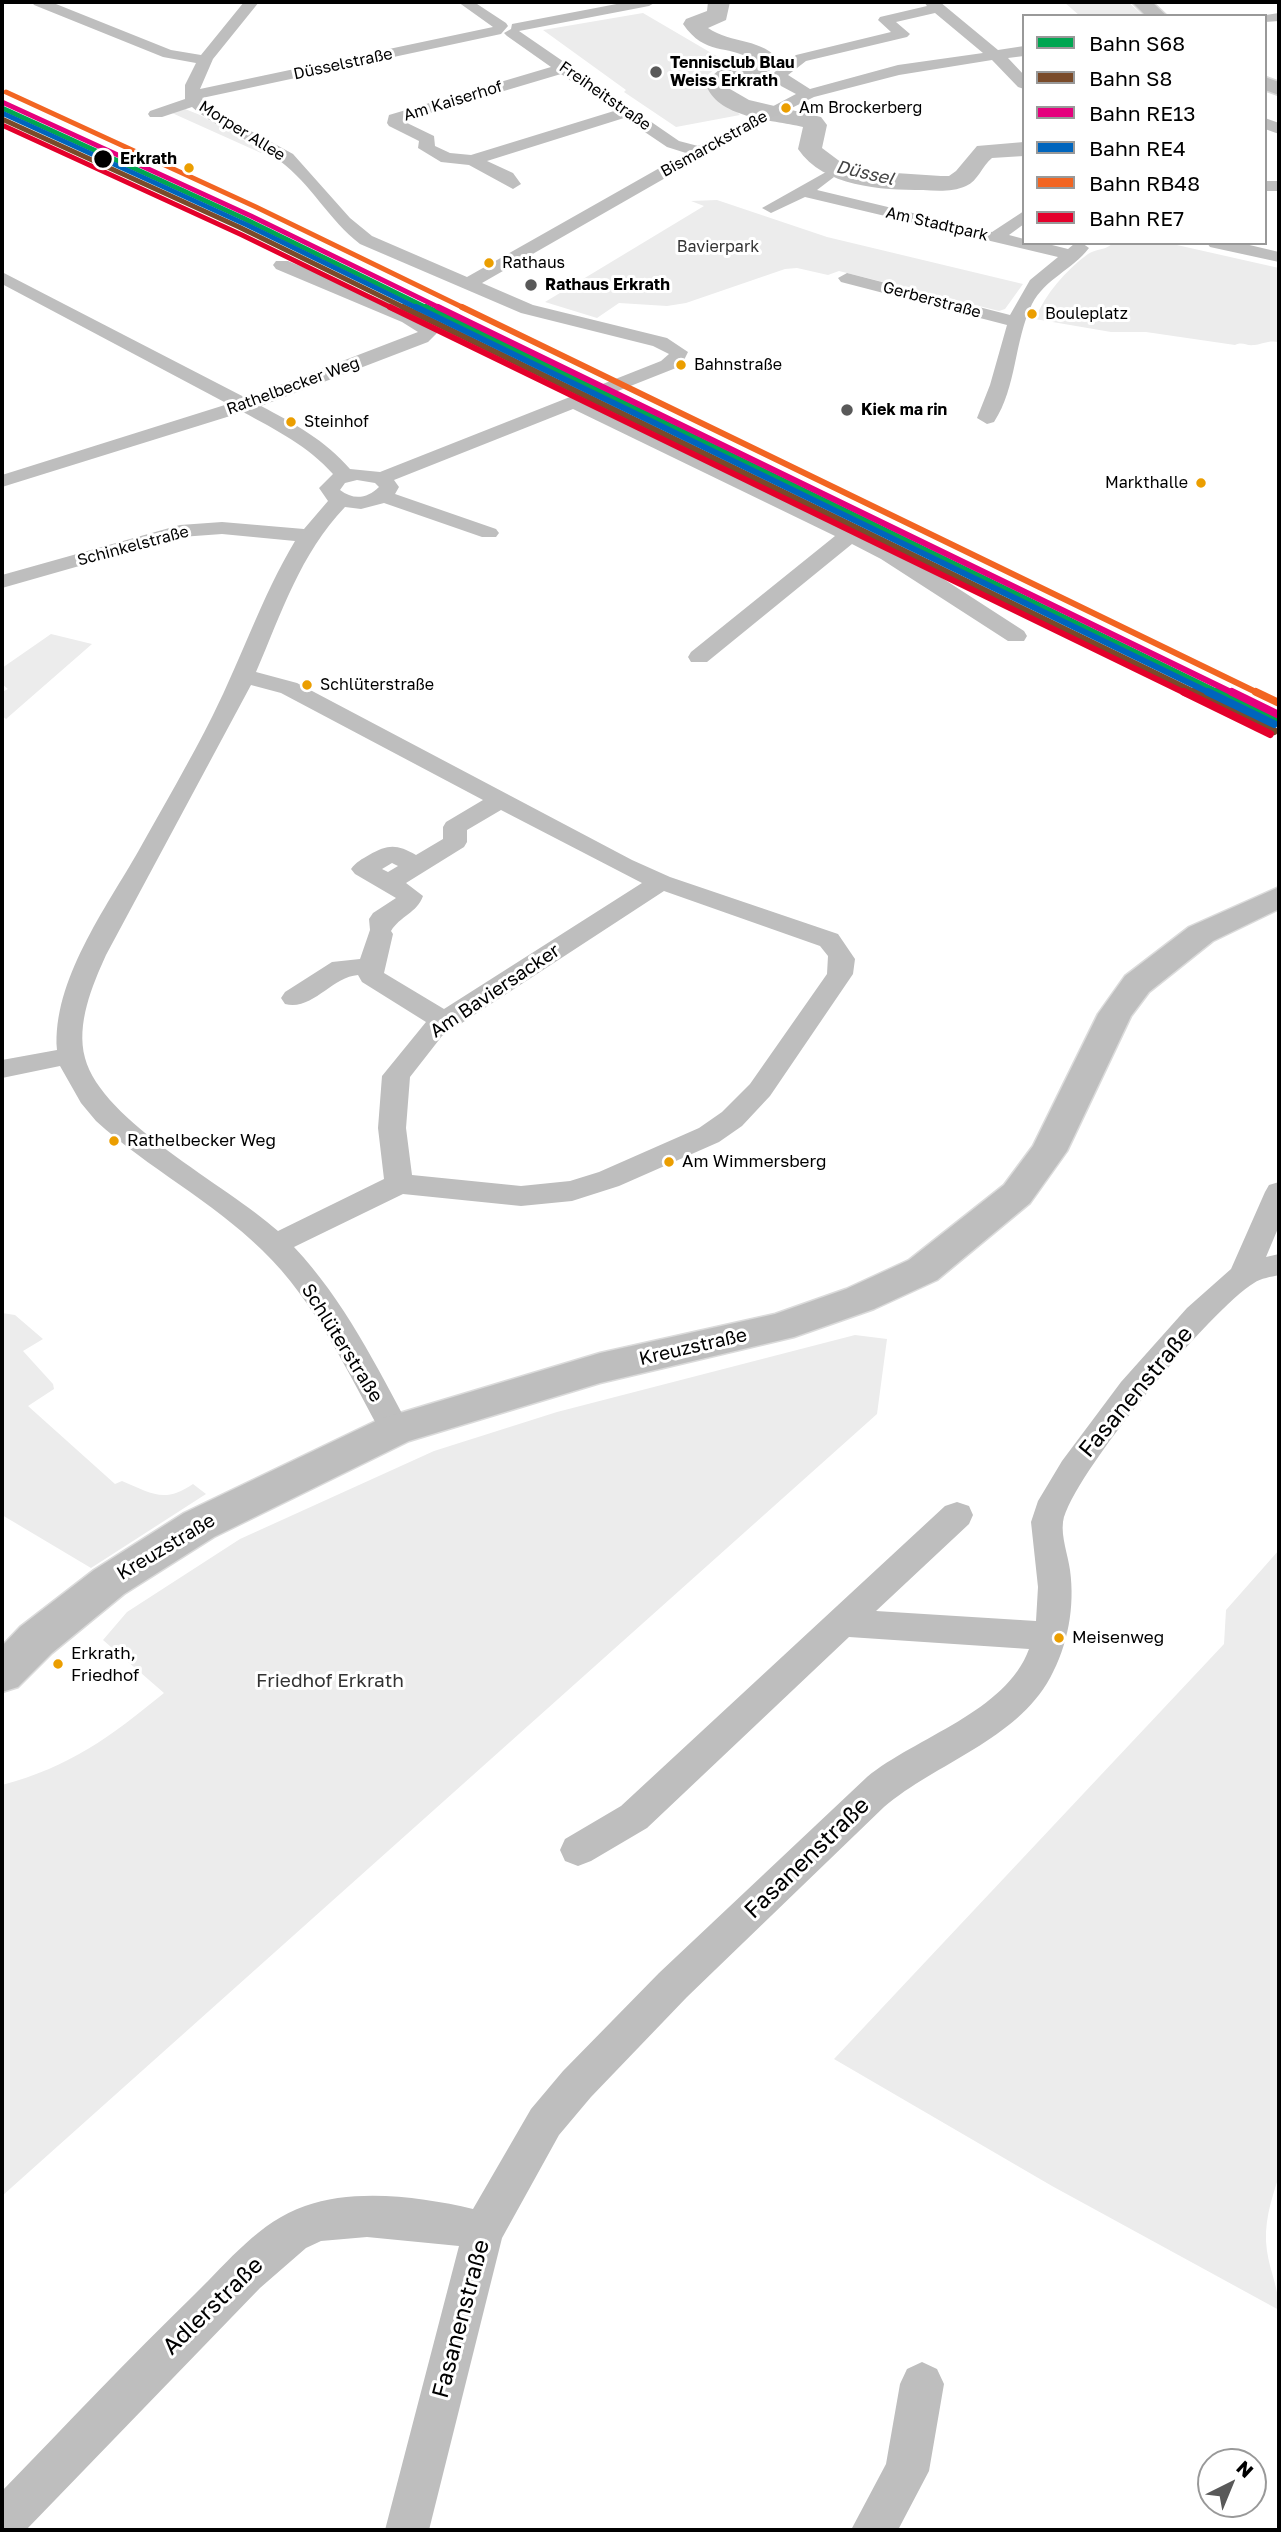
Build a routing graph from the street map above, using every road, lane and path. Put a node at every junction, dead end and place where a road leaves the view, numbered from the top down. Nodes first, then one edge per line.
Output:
1 (39, 2) edge
2 (251, 2) edge
3 (465, 2) edge
4 (649, 2) edge
5 (1141, 2) edge
6 (629, 3) edge
7 (934, 5) edge
8 (1156, 14) edge
9 (506, 29) junction
10 (1022, 51) edge
11 (995, 55) junction
12 (206, 60) junction
13 (565, 68) junction
14 (1022, 81) edge
15 (808, 94) junction
16 (192, 98) junction
17 (626, 112) junction
18 (156, 114) dead end
19 (701, 152) junction
20 (472, 160) junction
21 (827, 177) dead end
22 (513, 184) dead end
23 (803, 191) junction
24 (771, 208) dead end
25 (1022, 218) edge
26 (996, 237) junction
27 (1022, 241) edge
28 (1051, 245) edge
29 (1225, 245) edge
30 (1079, 249) edge
31 (1279, 257) edge
32 (282, 265) dead end
33 (2, 277) edge
34 (847, 278) dead end
35 (467, 285) junction
36 (1017, 322) junction
37 (576, 403) junction
38 (246, 405) junction
39 (987, 418) dead end
40 (345, 476) junction
41 (2, 481) edge
42 (382, 487) junction
43 (340, 500) junction
44 (489, 533) dead end
45 (850, 535) junction
46 (308, 537) junction
47 (2, 582) edge
48 (1016, 636) dead end
49 (699, 657) dead end
50 (244, 676) junction
51 (500, 800) junction
52 (662, 882) junction
53 (1279, 897) edge
54 (371, 966) junction
55 (294, 998) dead end
56 (444, 1021) junction
57 (69, 1056) junction
58 (2, 1069) edge
59 (399, 1184) junction
60 (1279, 1192) edge
61 (1273, 1230) edge
62 (274, 1245) junction
63 (1279, 1264) edge
64 (1243, 1276) junction
65 (395, 1430) junction
66 (957, 1515) dead end
67 (842, 1623) junction
68 (1049, 1636) junction
69 (2, 1674) edge
70 (578, 1850) dead end
71 (483, 2232) junction
72 (922, 2384) dead end
73 (2, 2523) edge
74 (407, 2530) edge
75 (873, 2530) edge

1 - 12 street
2 - 12 street, Morper Allee
3 - 9 street, Freiheitstraße
4 - 6 street, Düsselstraße
5 - 8 main road
6 - 9 street, Düsselstraße
7 - 11 street
7 - 15 street
9 - 13 street, Freiheitstraße
9 - 16 street, Düsselstraße
10 - 11 street, Bismarckstraße
11 - 14 street
11 - 15 street, Bismarckstraße
12 - 16 street, Morper Allee
13 - 17 street, Freiheitstraße
13 - 20 street, Am Kaiserhof
15 - 19 street, Bismarckstraße
16 - 18 street, Morper Allee
16 - 35 street, Morper Allee
17 - 19 street, Freiheitstraße
17 - 20 street, Am Kaiserhof
19 - 35 street, Bismarckstraße
20 - 22 street, Am Kaiserhof
21 - 23 street
23 - 24 street
23 - 26 street, Am Stadtpark
25 - 26 street
26 - 27 street, Am Stadtpark
28 - 30 street, Am Stadtpark
29 - 31 street
30 - 36 street
32 - 38 street, Rathelbecker Weg
33 - 38 street
34 - 36 street, Gerberstraße
35 - 37 street
36 - 39 street
37 - 42 street
37 - 45 street
38 - 40 street
38 - 41 street, Rathelbecker Weg
40 - 42 street
40 - 43 street
42 - 43 street
42 - 44 street
43 - 46 street
45 - 48 street
45 - 49 street
46 - 47 street, Schinkelstraße
46 - 50 street
50 - 51 street
50 - 57 street
51 - 52 street
51 - 54 street
52 - 56 street, Am Baviersacker
52 - 59 street
53 - 65 main road, Kreuzstraße
54 - 55 street
54 - 56 street
56 - 59 street, Am Baviersacker
57 - 58 street
57 - 62 street, Schlüterstraße
59 - 62 street
60 - 61 street
61 - 64 street
62 - 65 street, Schlüterstraße
63 - 64 street, Fasanenstraße
64 - 68 street, Fasanenstraße
65 - 69 main road, Kreuzstraße
66 - 67 street
67 - 68 street
67 - 70 street
68 - 71 street, Fasanenstraße
71 - 73 street, Adlerstraße
71 - 74 street, Fasanenstraße
72 - 75 street

